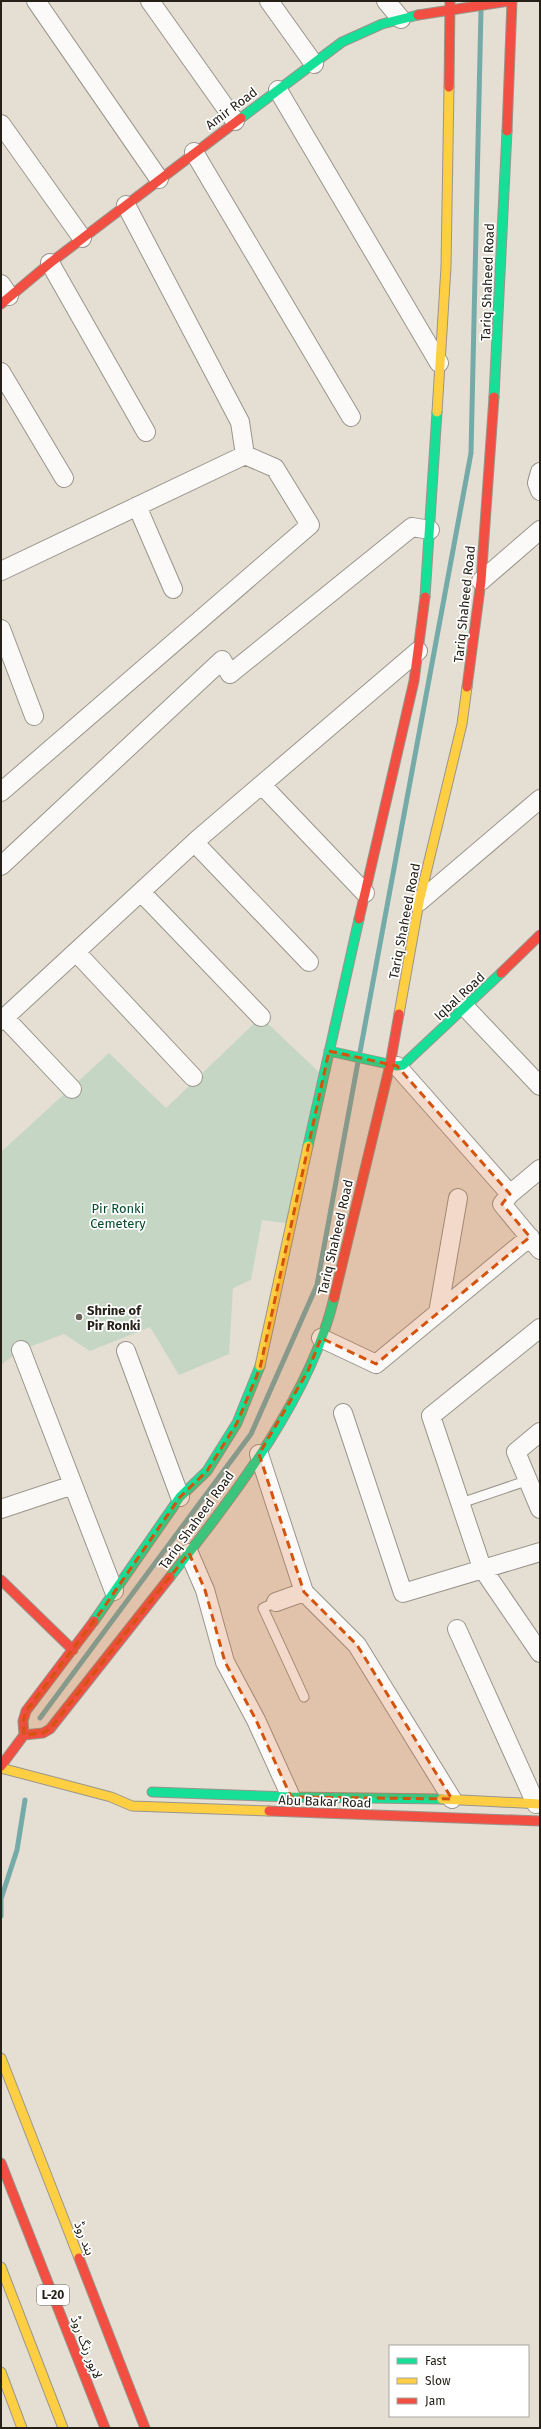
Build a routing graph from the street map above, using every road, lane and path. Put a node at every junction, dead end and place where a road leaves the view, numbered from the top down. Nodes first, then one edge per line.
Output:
1 (36, 1) edge
2 (150, 1) edge
3 (269, 1) edge
4 (386, 1) edge
5 (508, 1) edge
6 (453, 5) edge
7 (424, 7) edge
8 (401, 19) junction
9 (314, 64) junction
10 (278, 90) junction
11 (235, 121) junction
12 (1, 124) edge
13 (194, 152) junction
14 (159, 179) junction
15 (126, 205) junction
16 (82, 238) junction
17 (50, 263) junction
18 (4, 295) edge
19 (439, 363) junction
20 (1, 372) edge
21 (351, 417) dead end
22 (146, 432) dead end
23 (245, 455) junction
24 (540, 472) edge
25 (64, 478) dead end
26 (540, 491) edge
27 (137, 506) junction
28 (430, 530) junction
29 (540, 530) edge
30 (1, 571) edge
31 (481, 581) junction
32 (173, 589) dead end
33 (1, 629) edge
34 (418, 651) junction
35 (34, 716) dead end
36 (262, 785) junction
37 (1, 792) edge
38 (540, 799) edge
39 (195, 843) junction
40 (1, 866) edge
41 (141, 892) junction
42 (365, 893) junction
43 (419, 902) junction
44 (540, 935) edge
45 (76, 952) junction
46 (309, 962) dead end
47 (466, 1008) junction
48 (261, 1017) dead end
49 (3, 1019) edge
50 (332, 1051) junction
51 (390, 1065) junction
52 (193, 1077) dead end
53 (540, 1086) edge
54 (72, 1088) dead end
55 (540, 1169) edge
56 (510, 1194) junction
57 (458, 1198) dead end
58 (535, 1244) edge
59 (438, 1313) junction
60 (540, 1328) edge
61 (321, 1338) junction
62 (22, 1350) dead end
63 (126, 1351) dead end
64 (343, 1413) dead end
65 (540, 1432) edge
66 (259, 1454) junction
67 (529, 1480) junction
68 (74, 1485) junction
69 (180, 1497) junction
70 (460, 1503) junction
71 (1, 1509) edge
72 (540, 1509) edge
73 (540, 1552) edge
74 (189, 1553) junction
75 (482, 1568) junction
76 (1, 1580) edge
77 (114, 1591) junction
78 (304, 1592) junction
79 (276, 1602) joint
80 (457, 1629) dead end
81 (73, 1650) junction
82 (540, 1653) edge
83 (304, 1697) dead end
84 (24, 1735) junction
85 (1, 1767) edge
86 (143, 1792) dead end
87 (130, 1793) dead end
88 (112, 1797) junction
89 (291, 1797) junction
90 (452, 1799) junction
91 (539, 1809) edge
92 (1, 2058) edge
93 (1, 2163) edge
94 (1, 2267) edge
95 (1, 2372) edge
96 (22, 2428) edge
97 (63, 2428) edge
98 (105, 2428) edge
99 (145, 2428) edge

1 - 14 street
2 - 11 street
3 - 9 street
4 - 8 street
5 - 6 main road, Amir Road
5 - 31 main road, Tariq Shaheed Road
6 - 7 main road, Amir Road
6 - 19 main road, Tariq Shaheed Road
7 - 8 main road, Amir Road
8 - 9 main road, Amir Road
9 - 10 main road, Amir Road
10 - 11 main road, Amir Road
10 - 19 street
11 - 13 main road, Amir Road
12 - 16 street
13 - 14 main road, Amir Road
13 - 21 street
14 - 15 main road, Amir Road
15 - 16 main road, Amir Road
15 - 23 street
16 - 17 main road, Amir Road
17 - 18 main road, Amir Road
17 - 22 street
19 - 28 main road, Tariq Shaheed Road
20 - 25 street
23 - 27 street
23 - 37 street
24 - 26 street
27 - 30 street
27 - 32 street
28 - 34 main road, Tariq Shaheed Road
28 - 40 street
29 - 31 street
31 - 43 main road, Tariq Shaheed Road
33 - 35 street
34 - 36 street
34 - 42 main road, Tariq Shaheed Road
36 - 39 street
36 - 42 street
38 - 43 street
39 - 41 street
39 - 46 street
41 - 45 street
41 - 48 street
42 - 50 main road, Tariq Shaheed Road
43 - 51 main road, Tariq Shaheed Road
44 - 47 main road, Iqbal Road
45 - 49 street
45 - 52 street
47 - 51 main road, Iqbal Road
47 - 53 street
49 - 54 street
50 - 51 main road
50 - 69 main road, Tariq Shaheed Road
51 - 56 street
51 - 61 main road, Tariq Shaheed Road
55 - 56 street
56 - 58 street
57 - 59 street
58 - 59 street
59 - 61 street
60 - 70 street
61 - 66 main road, Tariq Shaheed Road
62 - 68 street
63 - 69 street
64 - 75 street
65 - 67 street
66 - 74 main road, Tariq Shaheed Road
66 - 78 street
67 - 70 lane
67 - 72 street
68 - 71 street
68 - 77 street
69 - 77 main road, Tariq Shaheed Road
70 - 75 street
73 - 75 street
74 - 84 main road, Tariq Shaheed Road
74 - 89 street
75 - 82 street
76 - 81 main road
77 - 81 main road, Tariq Shaheed Road
78 - 79 street
78 - 90 street
79 - 83 lane
80 - 91 street
81 - 84 main road, Tariq Shaheed Road
84 - 85 main road
85 - 88 main road, Abu Bakar Road
86 - 89 main road, Abu Bakar Road
87 - 88 main road, Abu Bakar Road
88 - 91 main road, Abu Bakar Road
89 - 90 main road, Abu Bakar Road
90 - 91 main road, Abu Bakar Road
92 - 99 main road, بند روڈ
93 - 98 main road, لاہور رنگ روڈ / L-20
94 - 97 main road
95 - 96 main road

